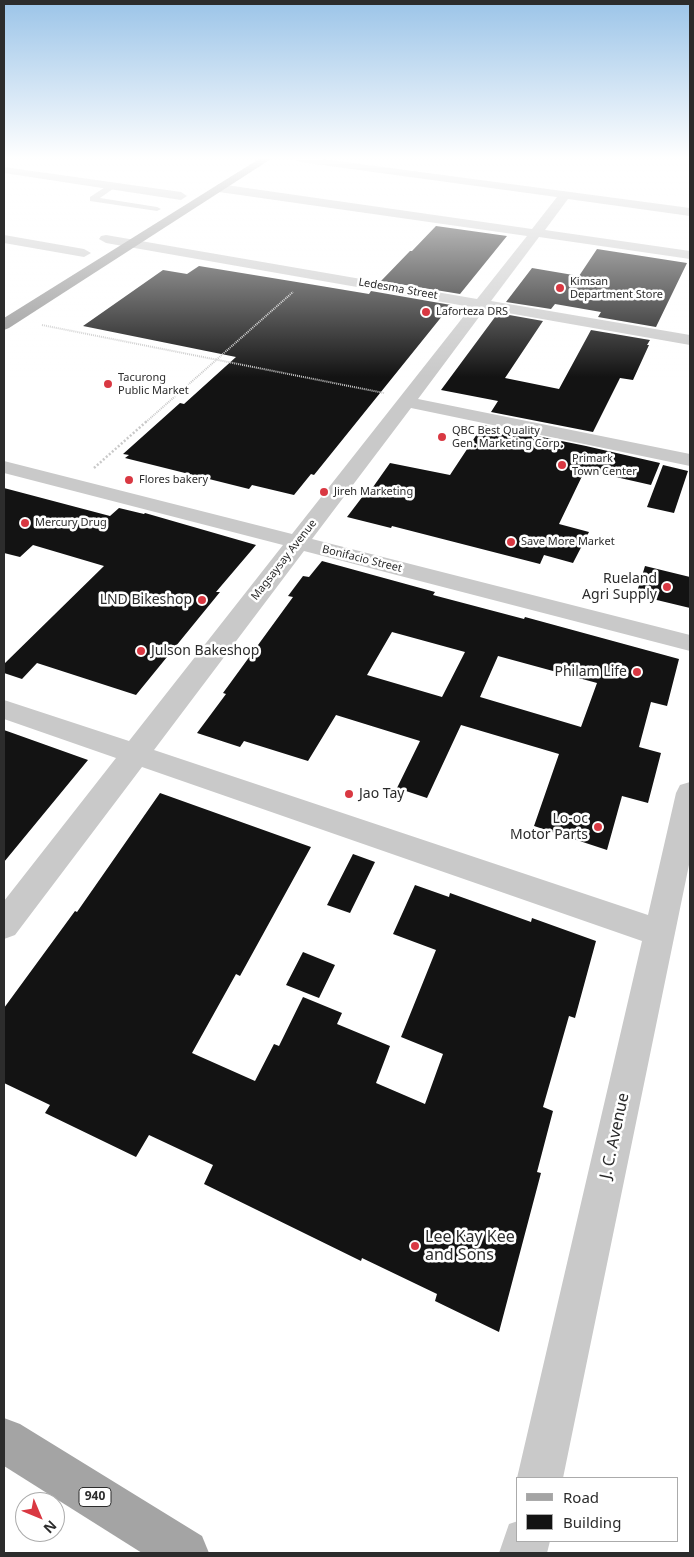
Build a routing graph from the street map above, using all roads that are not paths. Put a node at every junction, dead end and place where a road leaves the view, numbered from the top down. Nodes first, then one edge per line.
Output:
1 (118, 232) edge
2 (151, 232) edge
3 (536, 232) joint
4 (4, 239) edge
5 (106, 239) junction
6 (132, 244) junction
7 (84, 253) junction
8 (690, 255) edge
9 (68, 263) dead end
10 (481, 304) junction
11 (8, 322) edge
12 (690, 340) edge
13 (407, 400) junction
14 (690, 460) edge
15 (4, 467) edge
16 (298, 542) junction
17 (690, 643) edge
18 (4, 709) edge
19 (135, 754) junction
20 (690, 793) edge
21 (4, 925) edge
22 (660, 933) junction
23 (4, 1440) edge
24 (540, 1477) edge
25 (185, 1553) edge

1 - 5 highway
2 - 6 highway
3 - 8 street
3 - 10 street, Magsaysay Avenue
4 - 7 street
5 - 6 street, Ledesma Street
5 - 7 highway
6 - 10 street, Ledesma Street
6 - 11 highway
7 - 9 highway
10 - 12 street, Ledesma Street
10 - 13 street, Magsaysay Avenue
13 - 14 street
13 - 16 street, Magsaysay Avenue
15 - 16 street, Bonifacio Street
16 - 17 street, Bonifacio Street
16 - 19 street, Magsaysay Avenue
18 - 19 street
19 - 21 street, Magsaysay Avenue
19 - 22 street
20 - 22 street, J. C. Avenue
22 - 24 street, J. C. Avenue
23 - 25 main road, 940

